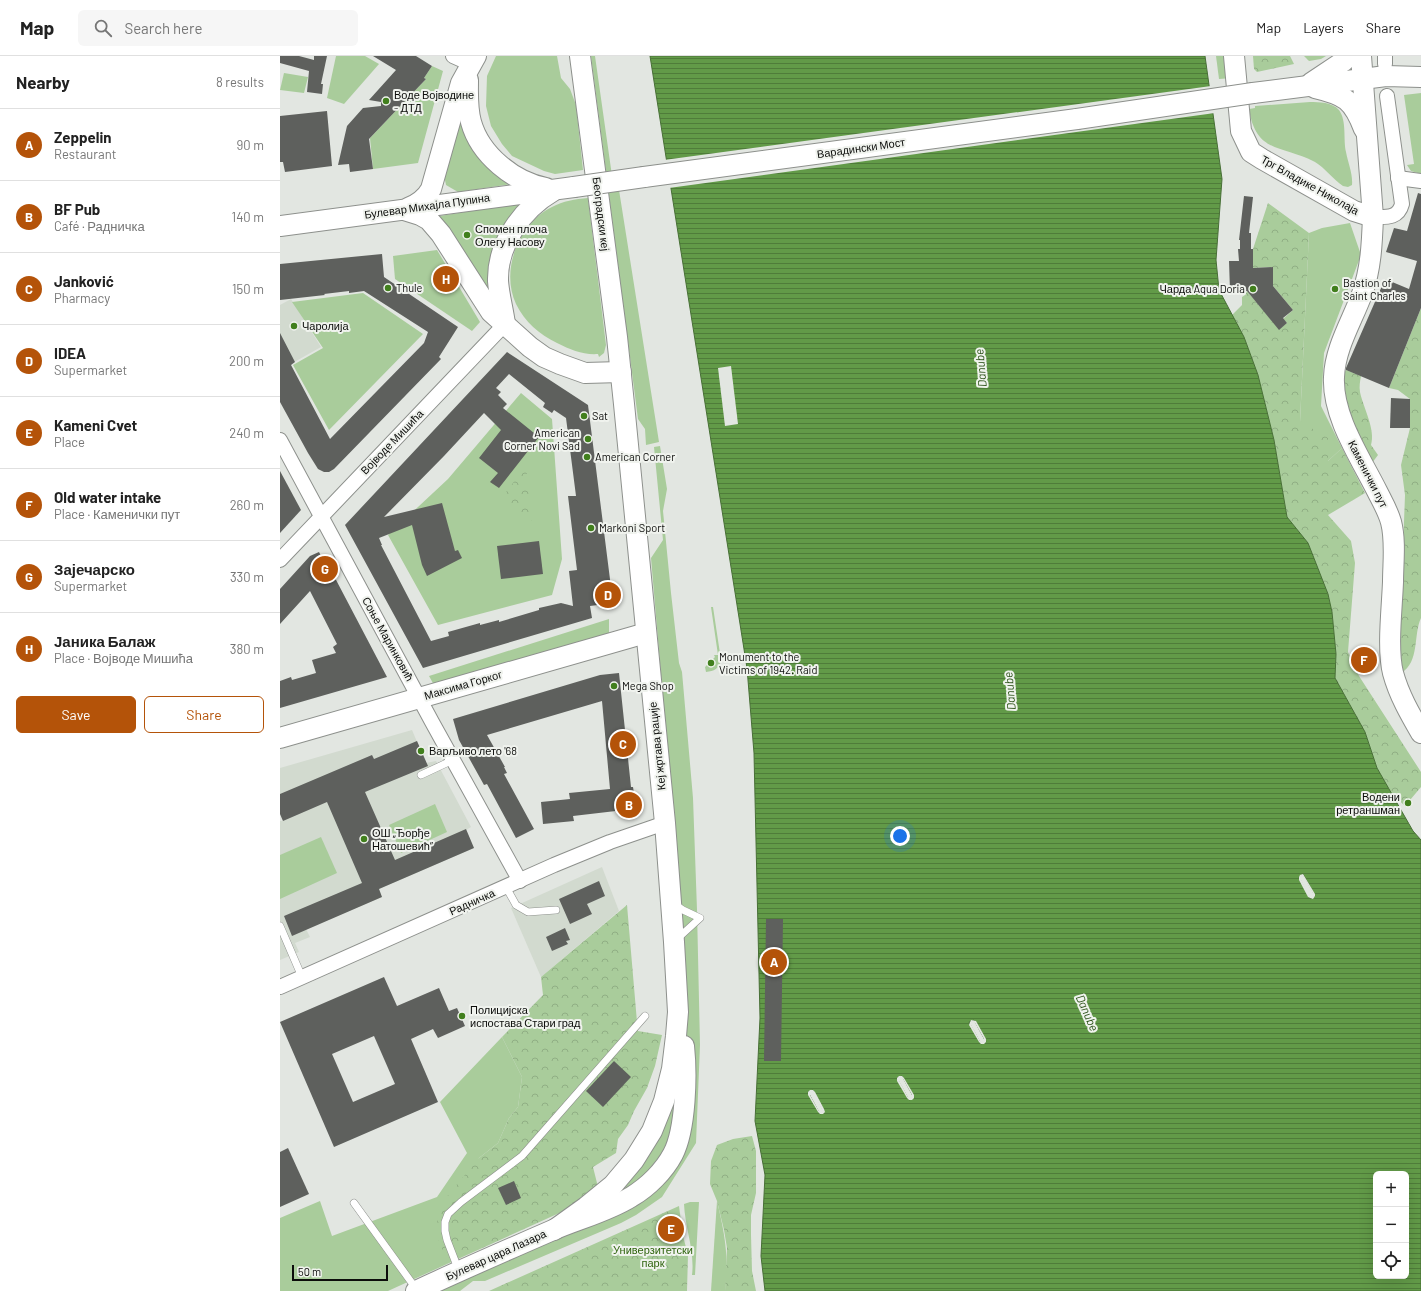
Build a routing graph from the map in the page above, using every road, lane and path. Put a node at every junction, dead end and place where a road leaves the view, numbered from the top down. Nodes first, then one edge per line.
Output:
1 (580, 56) edge
2 (1234, 56) edge
3 (1346, 56) edge
4 (1361, 56) edge
5 (467, 59) edge
6 (1421, 77) edge
7 (1364, 79) junction
8 (1306, 86) junction
9 (1387, 96) dead end
10 (1367, 136) junction
11 (1398, 178) junction
12 (1421, 181) edge
13 (565, 188) junction
14 (404, 210) junction
15 (1373, 216) junction
16 (280, 226) edge
17 (505, 324) junction
18 (621, 372) junction
19 (280, 440) edge
20 (322, 516) junction
21 (280, 560) edge
22 (646, 633) junction
23 (420, 698) junction
24 (1421, 733) edge
25 (280, 738) edge
26 (453, 760) junction
27 (421, 775) dead end
28 (665, 823) junction
29 (520, 881) junction
30 (506, 887) junction
31 (671, 901) junction
32 (556, 910) dead end
33 (280, 926) edge
34 (674, 942) junction
35 (302, 977) junction
36 (280, 986) edge
37 (678, 1012) junction
38 (645, 1016) dead end
39 (657, 1119) joint
40 (354, 1202) dead end
41 (554, 1230) junction
42 (459, 1271) junction
43 (417, 1291) edge

1 - 18 main road, Београдски кеј
2 - 15 main road, Трг Владике Николаја
3 - 8 main road
4 - 7 main road, Трг Владике Николаја
5 - 13 main road
5 - 14 main road
6 - 7 main road, Варадински Мост
7 - 8 main road, Варадински Мост
7 - 10 main road, Трг Владике Николаја
8 - 10 main road
8 - 13 main road, Варадински Мост, bridge
9 - 11 street, Трг Владике Николаја
10 - 15 main road, Трг Владике Николаја
11 - 12 street
11 - 15 street, Трг Владике Николаја
13 - 14 main road, Булевар Михајла Пупина
13 - 17 main road
14 - 16 main road, Булевар Михајла Пупина
14 - 17 main road
15 - 24 main road, Каменички пут
17 - 18 main road
17 - 20 street, Војводе Мишића
18 - 22 main road, Кеј жртава рације
19 - 20 street, Соње Маринковић
20 - 21 street, Војводе Мишића
20 - 23 street, Соње Маринковић
22 - 23 main road, Максима Горког
22 - 28 main road, Кеј жртава рације
23 - 25 main road, Максима Горког
23 - 26 street, Соње Маринковић
26 - 27 lane
26 - 29 street, Соње Маринковић
28 - 29 street, Радничка
28 - 31 main road, Кеј жртава рације
29 - 30 street, Радничка
30 - 32 lane
30 - 35 street, Радничка
31 - 34 main road, Кеј жртава рације
31 - 34 lane
33 - 35 lane
34 - 37 main road, Кеј жртава рације
35 - 36 street, Радничка
37 - 39 main road, Кеј жртава рације
37 - 41 main road, Булевар цара Лазара
38 - 42 lane
39 - 41 main road, Булевар цара Лазара
40 - 43 lane
41 - 42 main road, Булевар цара Лазара
42 - 43 main road, Булевар цара Лазара

